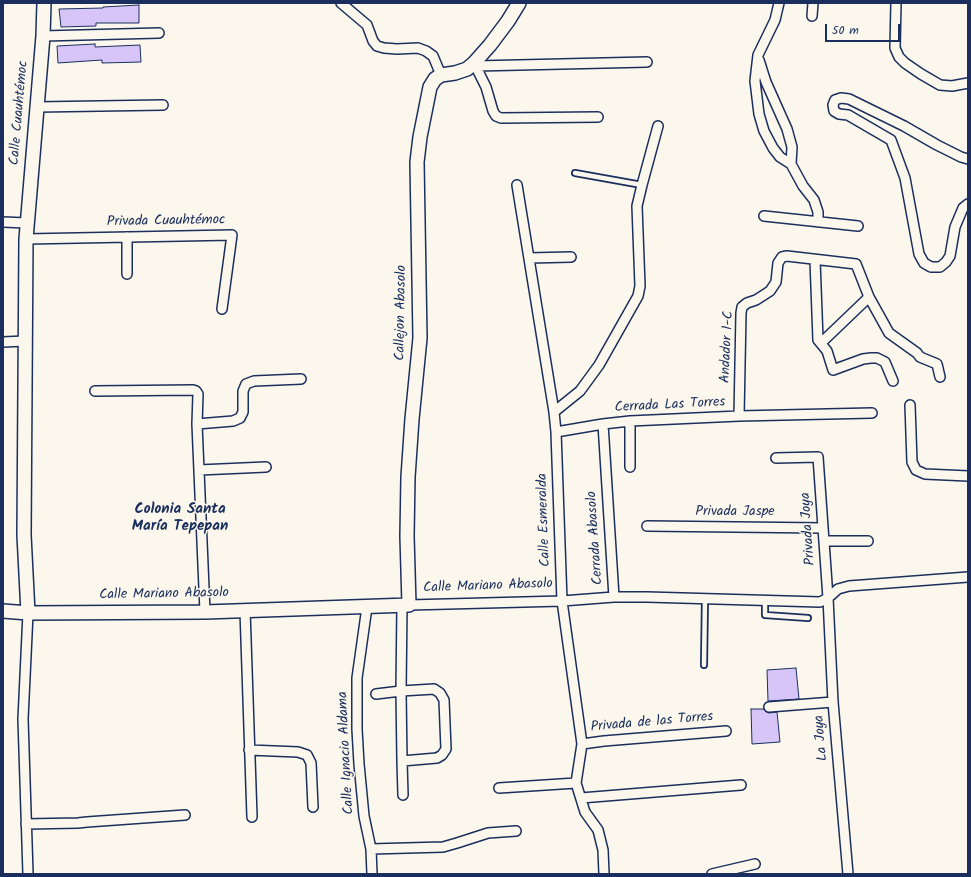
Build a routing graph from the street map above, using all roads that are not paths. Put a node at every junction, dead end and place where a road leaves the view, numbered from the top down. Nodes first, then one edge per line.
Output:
1 (44, 3) edge
2 (341, 3) edge
3 (519, 3) edge
4 (779, 3) edge
5 (813, 3) edge
6 (896, 3) edge
7 (812, 16) dead end
8 (159, 33) dead end
9 (43, 36) junction
10 (758, 55) junction
11 (647, 62) dead end
12 (475, 65) junction
13 (441, 76) junction
14 (968, 83) edge
15 (163, 105) dead end
16 (37, 107) junction
17 (598, 117) dead end
18 (658, 126) dead end
19 (968, 159) edge
20 (791, 164) junction
21 (575, 173) dead end
22 (517, 185) dead end
23 (642, 185) junction
24 (968, 204) edge
25 (764, 216) dead end
26 (3, 222) edge
27 (818, 222) junction
28 (27, 223) junction
29 (858, 226) dead end
30 (127, 237) junction
31 (26, 239) junction
32 (571, 257) dead end
33 (528, 258) junction
34 (815, 260) junction
35 (127, 274) dead end
36 (869, 297) junction
37 (222, 309) dead end
38 (25, 341) junction
39 (3, 342) edge
40 (821, 343) junction
41 (940, 377) dead end
42 (301, 379) dead end
43 (893, 381) dead end
44 (95, 391) dead end
45 (910, 405) dead end
46 (554, 412) junction
47 (872, 413) dead end
48 (739, 416) junction
49 (630, 421) junction
50 (197, 424) junction
51 (603, 424) junction
52 (556, 432) junction
53 (776, 458) dead end
54 (266, 467) dead end
55 (630, 467) dead end
56 (199, 470) junction
57 (968, 476) edge
58 (606, 478) joint
59 (647, 526) dead end
60 (823, 528) junction
61 (824, 540) junction
62 (868, 541) dead end
63 (968, 577) edge
64 (614, 597) junction
65 (705, 598) junction
66 (828, 598) junction
67 (765, 600) junction
68 (562, 601) junction
69 (406, 605) junction
70 (367, 607) junction
71 (245, 610) junction
72 (3, 612) edge
73 (205, 612) junction
74 (28, 613) junction
75 (808, 618) dead end
76 (704, 665) dead end
77 (401, 691) junction
78 (376, 694) dead end
79 (832, 702) junction
80 (769, 707) dead end
81 (726, 731) dead end
82 (582, 744) junction
83 (249, 750) junction
84 (402, 761) junction
85 (576, 783) junction
86 (741, 785) dead end
87 (499, 788) dead end
88 (403, 795) dead end
89 (581, 798) junction
90 (313, 807) dead end
91 (185, 815) dead end
92 (252, 817) dead end
93 (26, 824) junction
94 (516, 831) dead end
95 (371, 849) junction
96 (755, 864) dead end
97 (28, 874) edge
98 (372, 874) edge
99 (604, 874) edge
100 (712, 874) edge
101 (848, 874) edge

1 - 9 street, Calle Cuauhtémoc
2 - 13 street
3 - 12 street
4 - 10 street
5 - 7 street
6 - 14 street
8 - 9 street
9 - 16 street, Calle Cuauhtémoc
10 - 20 street
10 - 20 street
11 - 12 street
12 - 13 street
12 - 17 street
13 - 69 street, Callejon Abasolo
15 - 16 street
16 - 28 street, Calle Cuauhtémoc
18 - 23 street
19 - 24 street
20 - 27 street
21 - 23 lane
22 - 33 street, Calle Esmeralda
23 - 46 street
25 - 27 street
26 - 28 street
27 - 29 street
28 - 31 street, Calle Cuauhtémoc
30 - 31 street, Privada Cuauhtémoc
30 - 35 street
30 - 37 street, Privada Cuauhtémoc
31 - 38 street, Calle Cuauhtémoc
32 - 33 street
33 - 46 street, Calle Esmeralda
34 - 36 street, Andador 1-C
34 - 40 street
34 - 48 street, Andador 1-C
36 - 40 street
36 - 41 street, Andador 1-C
38 - 39 street
38 - 74 street, Calle Cuauhtémoc
40 - 43 street
42 - 50 street
44 - 50 street
45 - 57 street
46 - 52 street, Calle Esmeralda
47 - 48 street, Cerrada Las Torres
48 - 49 street, Cerrada Las Torres
49 - 51 street, Cerrada Las Torres
49 - 55 street
50 - 56 street
51 - 52 street, Cerrada Las Torres
51 - 58 street, Cerrada Las Torres
52 - 68 street, Calle Esmeralda
53 - 60 street, Privada Joya
54 - 56 street
56 - 73 street
58 - 64 street, Cerrada Abasolo
59 - 60 street, Privada Jaspe
60 - 61 street, Privada Joya
61 - 62 street
61 - 66 street, Privada Joya
63 - 66 street, Calle Mariano Abasolo
64 - 65 street, Calle Mariano Abasolo
64 - 68 street, Calle Mariano Abasolo
65 - 67 street, Calle Mariano Abasolo
65 - 76 lane
66 - 67 street, Calle Mariano Abasolo
66 - 79 street, La Joya
67 - 75 lane
68 - 69 street, Calle Mariano Abasolo
68 - 82 street, Calle Esmeralda
69 - 70 street, Calle Mariano Abasolo
69 - 77 street
70 - 71 street, Calle Mariano Abasolo
70 - 95 street, Calle Ignacio Aldama
71 - 73 street, Calle Mariano Abasolo
71 - 83 street
72 - 74 street, Calle Mariano Abasolo
73 - 74 street, Calle Mariano Abasolo
74 - 93 street, Calle Cuauhtémoc
77 - 78 street
77 - 84 street
77 - 84 street
79 - 80 street
79 - 101 street, La Joya
81 - 82 street, Privada de las Torres
82 - 85 street, Calle Esmeralda
83 - 90 street
83 - 92 street
84 - 88 street
85 - 87 street
85 - 89 street, Calle Esmeralda
86 - 89 street
89 - 99 street, Calle Esmeralda
91 - 93 street
93 - 97 street, Calle Cuauhtémoc
94 - 95 street
95 - 98 street, Calle Ignacio Aldama
96 - 100 street

